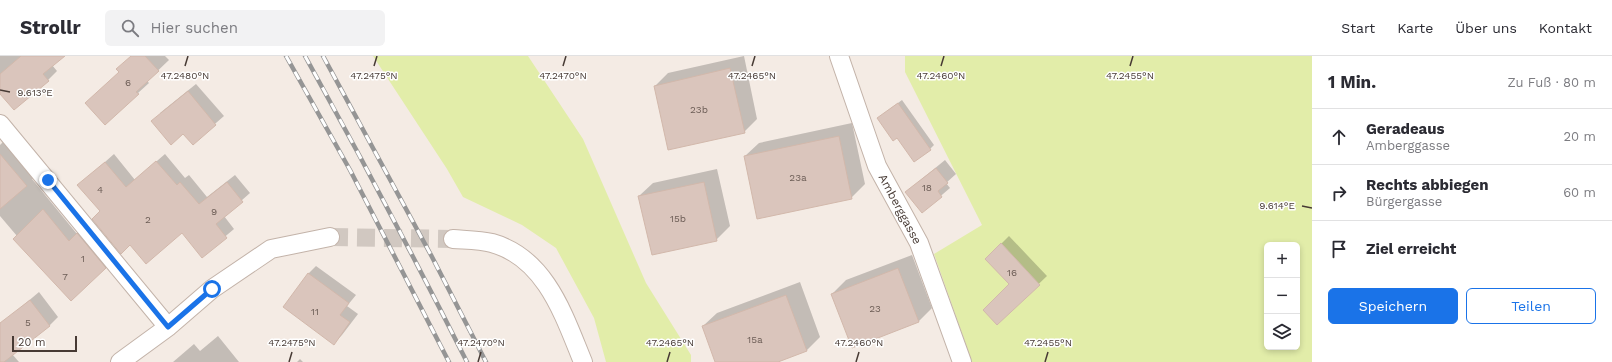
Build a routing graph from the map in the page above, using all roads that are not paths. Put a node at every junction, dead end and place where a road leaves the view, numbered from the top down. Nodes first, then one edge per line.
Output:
1 (838, 56) edge
2 (0, 124) edge
3 (330, 237) tunnel mouth
4 (453, 239) tunnel mouth
5 (168, 327) junction
6 (120, 362) edge
7 (583, 362) edge
8 (962, 362) edge

1 - 8 street, Amberggasse
2 - 5 street
3 - 5 street
4 - 7 street
5 - 6 street

